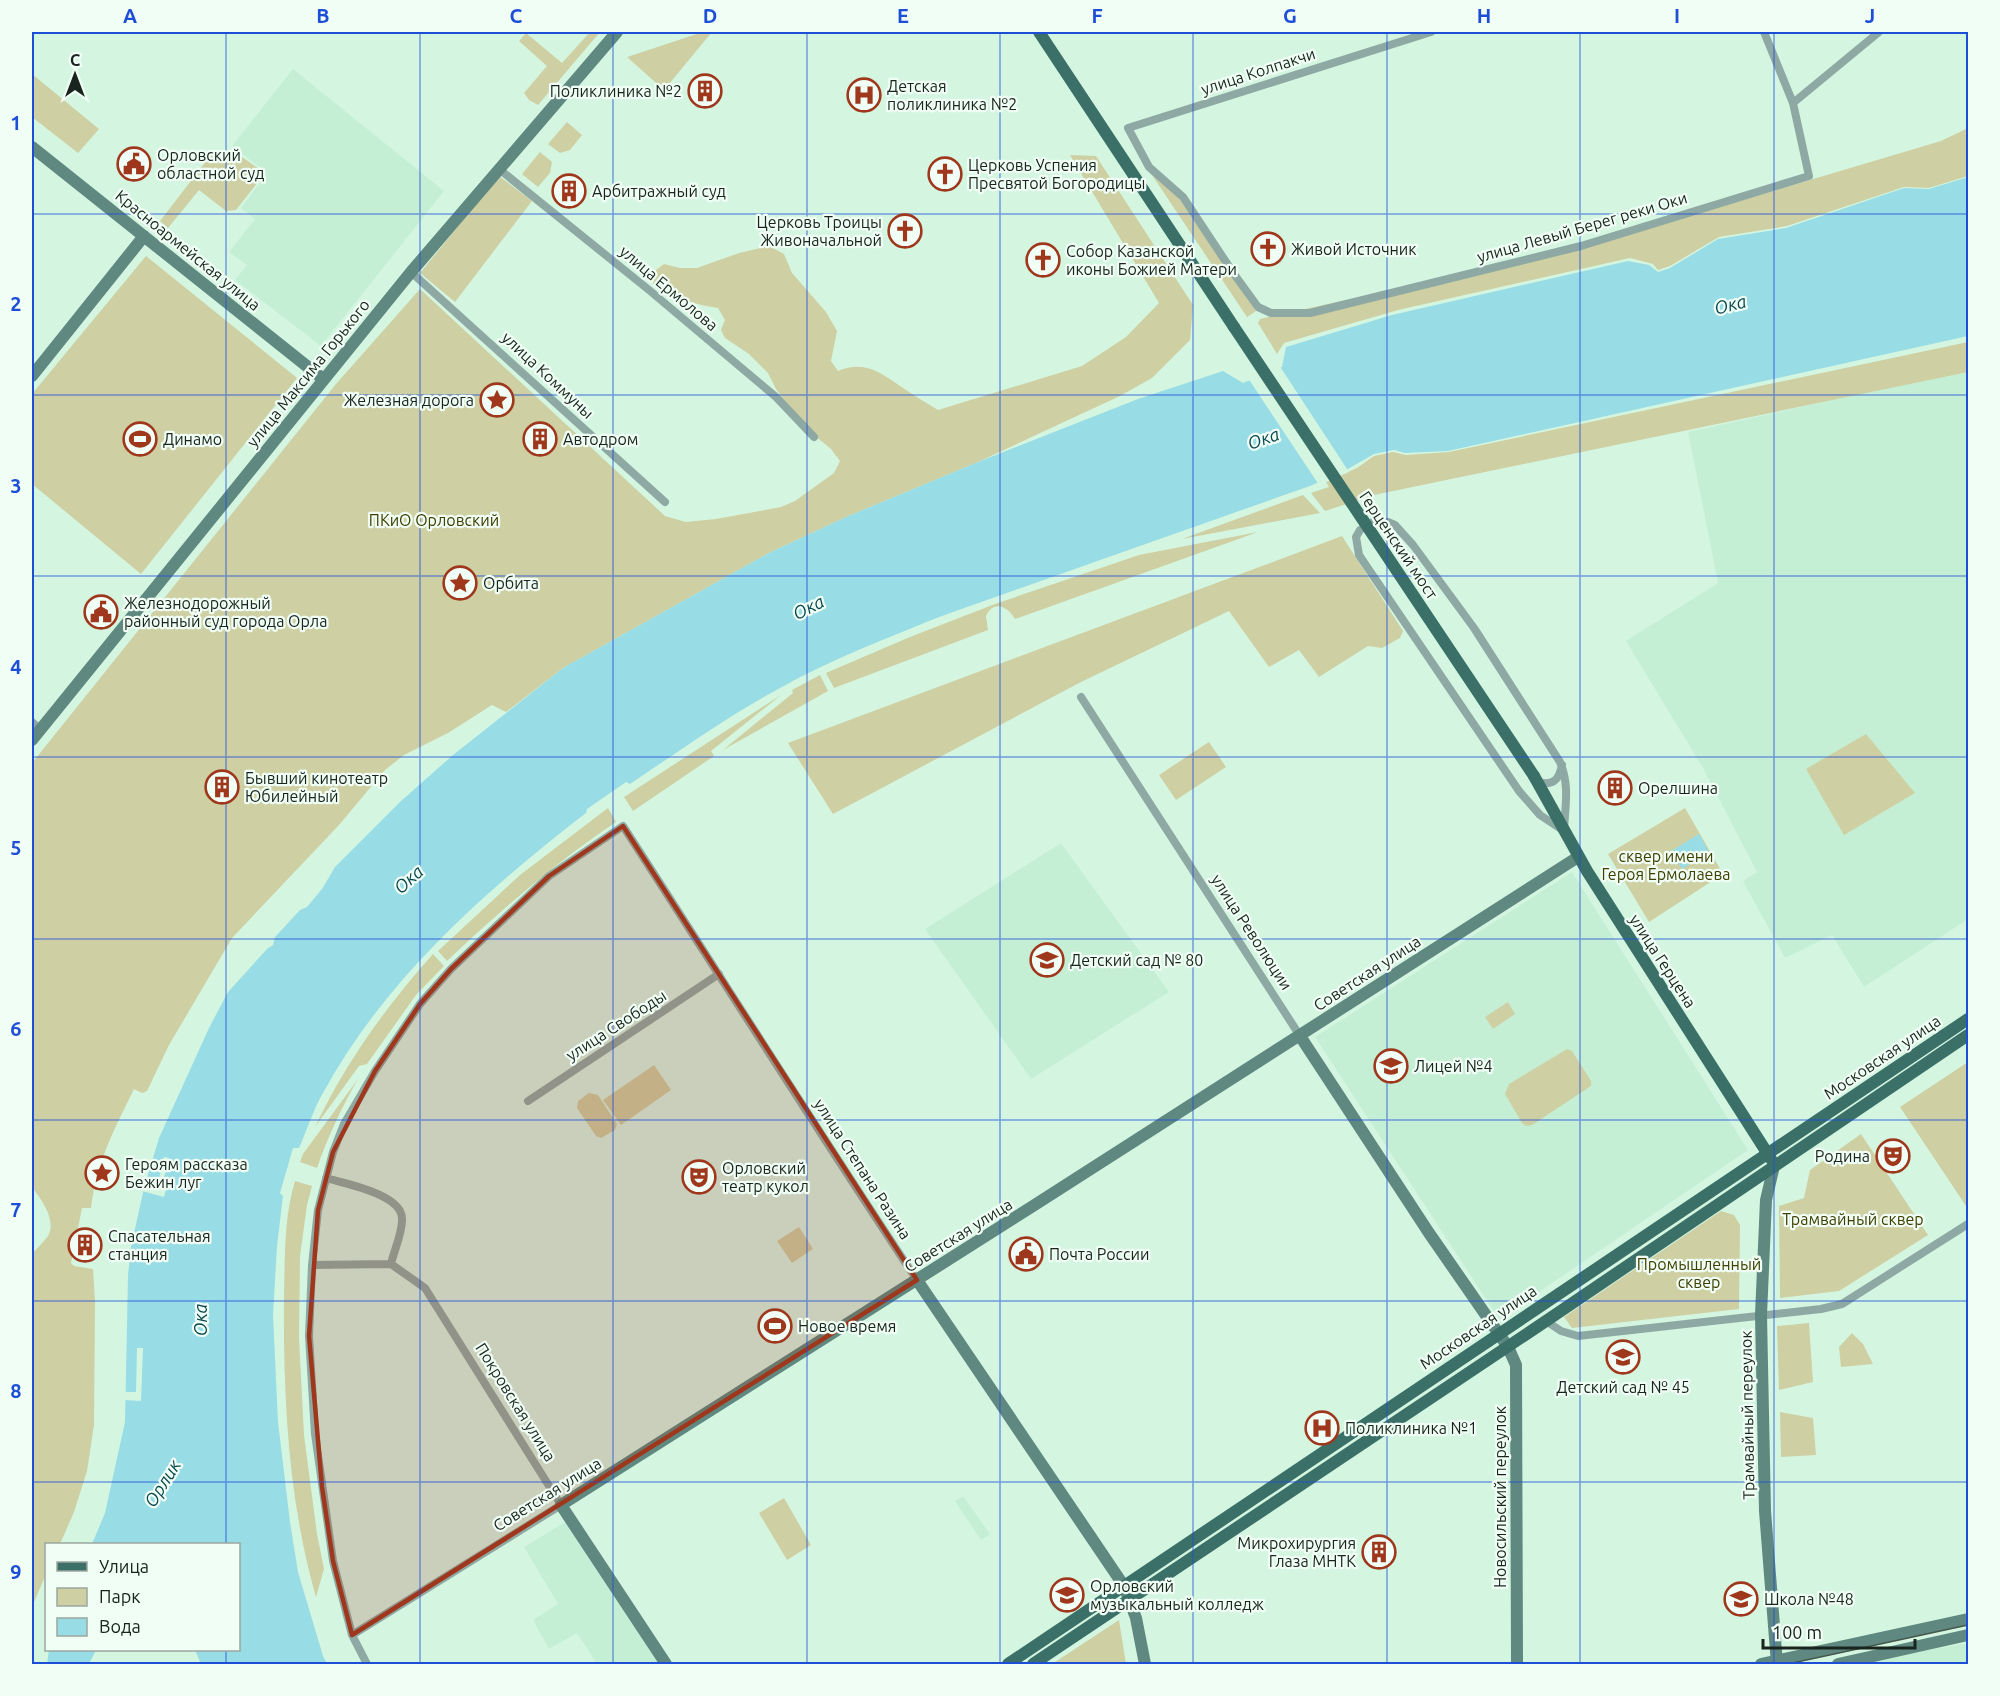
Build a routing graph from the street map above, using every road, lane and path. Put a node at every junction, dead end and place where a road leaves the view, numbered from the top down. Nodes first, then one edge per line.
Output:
1 (617, 32) edge
2 (1039, 32) edge
3 (1396, 32) edge
4 (1431, 32) edge
5 (1764, 32) edge
6 (1880, 32) edge
7 (1400, 41) junction
8 (1793, 103) junction
9 (32, 147) edge
10 (499, 169) junction
11 (144, 236) junction
12 (411, 272) junction
13 (1288, 313) joint
14 (32, 376) edge
15 (323, 379) junction
16 (814, 437) dead end
17 (665, 502) dead end
18 (1081, 697) dead end
19 (36, 726) edge
20 (32, 740) edge
21 (1562, 765) junction
22 (1536, 779) junction
23 (1564, 831) junction
24 (1578, 857) junction
25 (720, 974) junction
26 (1968, 1019) edge
27 (1968, 1035) edge
28 (1300, 1036) junction
29 (528, 1101) dead end
30 (1768, 1153) junction
31 (1774, 1166) junction
32 (326, 1178) junction
33 (1968, 1224) edge
34 (391, 1264) junction
35 (312, 1265) junction
36 (917, 1280) junction
37 (1761, 1315) junction
38 (1546, 1321) junction
39 (1498, 1333) junction
40 (1508, 1347) junction
41 (561, 1504) junction
42 (1124, 1586) junction
43 (1129, 1600) junction
44 (1968, 1619) edge
45 (352, 1635) junction
46 (1968, 1635) edge
47 (1776, 1663) edge
48 (367, 1665) edge
49 (666, 1665) edge
50 (1008, 1665) edge
51 (1033, 1665) edge
52 (1145, 1665) edge
53 (1517, 1665) edge
54 (1761, 1665) edge
55 (1838, 1665) edge

1 - 10 street, улица Максима Горького
2 - 22 main road, Герценский мост, bridge
3 - 7 street
4 - 7 street, улица Колпакчи
5 - 8 street
6 - 8 street
7 - 13 street, улица Колпакчи
8 - 13 street, улица Левый Берег реки Оки
9 - 11 street, Красноармейская улица
10 - 12 street, улица Максима Горького
10 - 16 street, улица Ермолова
11 - 14 street
11 - 15 street, Красноармейская улица
12 - 15 street, улица Максима Горького
12 - 17 street, улица Коммуны
15 - 19 street, улица Максима Горького
18 - 28 street, улица Революции
19 - 20 street, улица Максима Горького
21 - 22 street
21 - 23 street
21 - 23 street
22 - 23 main road, улица Герцена
23 - 24 main road, улица Герцена
24 - 28 street, Советская улица
24 - 30 main road, улица Герцена
25 - 29 street, улица Свободы
25 - 32 street, улица Степана Разина
25 - 36 street, улица Степана Разина
26 - 30 main road, Московская улица
27 - 31 main road, Московская улица
28 - 36 street, Советская улица
28 - 39 street, улица Революции
30 - 31 main road, улица Герцена
30 - 39 main road, Московская улица
31 - 37 street, Трамвайный переулок
31 - 38 main road, Московская улица
32 - 34 street
32 - 35 street
33 - 37 street
34 - 35 street
34 - 41 street, Покровская улица
35 - 45 street
36 - 41 street, Советская улица
36 - 42 street, улица Степана Разина
37 - 38 street
37 - 47 street, Трамвайный переулок
38 - 40 main road, Московская улица
39 - 40 street, Новосильский переулок
39 - 42 main road, Московская улица
40 - 43 main road, Московская улица
40 - 53 street, Новосильский переулок
41 - 45 street, Советская улица
41 - 49 street, Покровская улица
42 - 43 street, улица Степана Разина
42 - 50 main road, Московская улица
43 - 51 main road, Московская улица
43 - 52 street, улица Степана Разина
44 - 47 street
45 - 48 street
46 - 55 street
47 - 54 street

